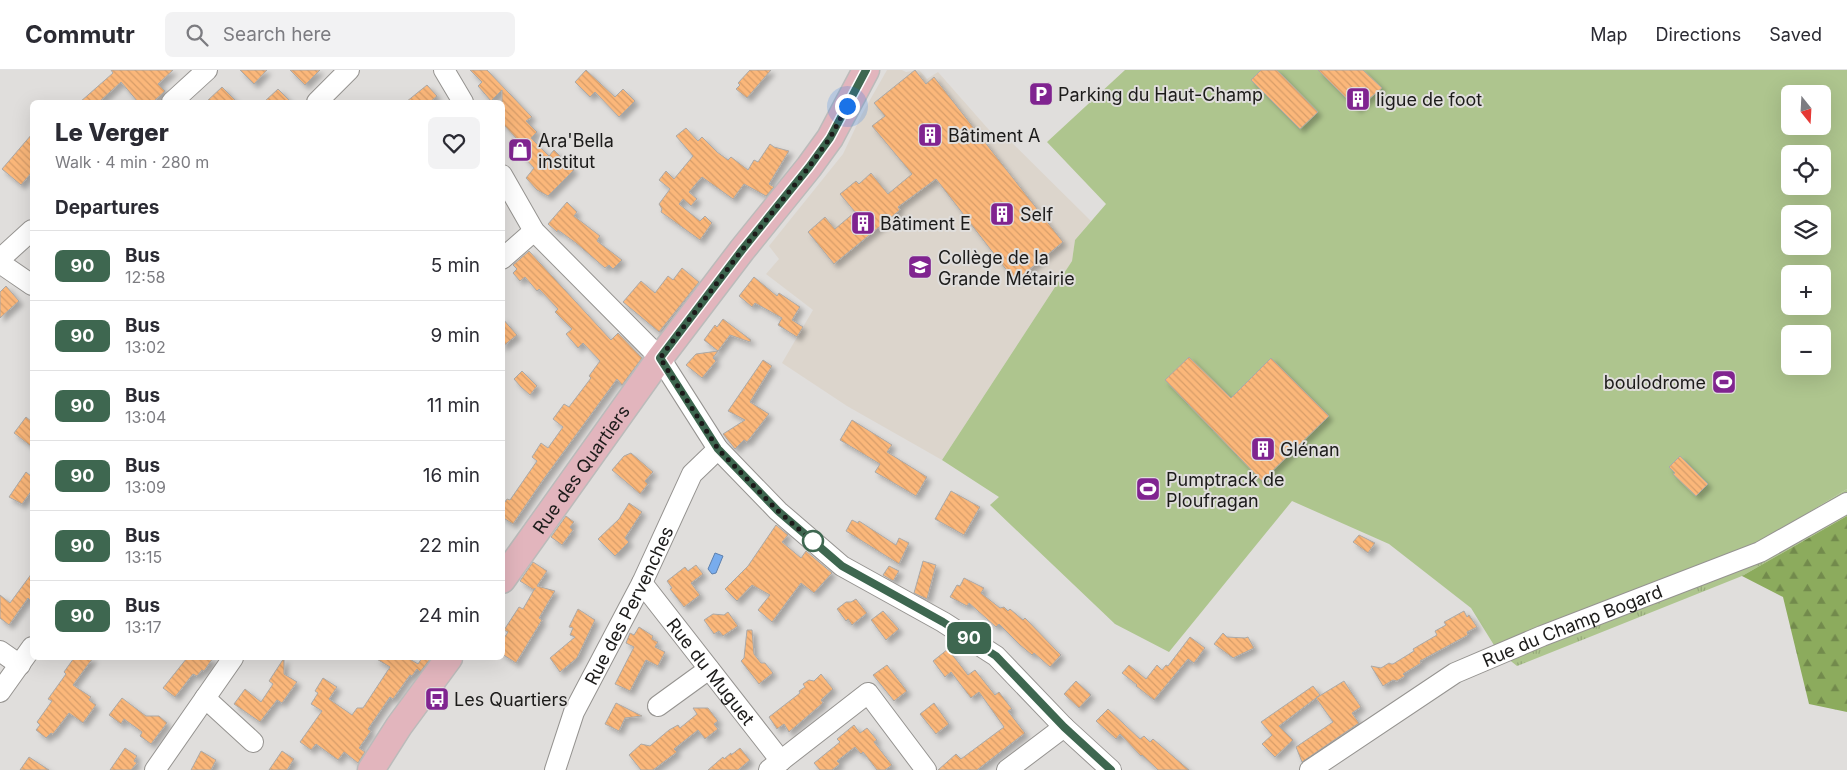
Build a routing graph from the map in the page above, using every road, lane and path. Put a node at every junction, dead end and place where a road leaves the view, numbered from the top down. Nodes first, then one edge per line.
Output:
1 (207, 70) edge
2 (349, 70) edge
3 (444, 70) edge
4 (866, 70) edge
5 (174, 100) edge
6 (319, 100) edge
7 (461, 100) edge
8 (505, 180) edge
9 (30, 232) edge
10 (534, 232) junction
11 (505, 256) edge
12 (0, 261) edge
13 (30, 284) edge
14 (660, 358) junction
15 (718, 449) junction
16 (1847, 503) edge
17 (505, 576) edge
18 (642, 583) junction
19 (0, 650) edge
20 (30, 650) edge
21 (233, 660) edge
22 (448, 660) edge
23 (20, 665) junction
24 (709, 669) junction
25 (0, 692) edge
26 (205, 698) junction
27 (658, 706) dead end
28 (1064, 727) junction
29 (253, 742) dead end
30 (775, 766) edge
31 (155, 770) edge
32 (371, 770) edge
33 (555, 770) edge
34 (926, 770) edge
35 (1006, 770) edge
36 (1111, 770) edge
37 (1310, 770) edge

1 - 5 street
2 - 6 street
3 - 7 street
4 - 14 main road, Rue des Quartiers
8 - 10 street
9 - 12 street
10 - 11 street
10 - 14 street
12 - 13 street
14 - 15 street
14 - 17 main road, Rue des Quartiers
15 - 18 street, Rue des Pervenches
15 - 28 street
16 - 37 street, Rue du Champ Bogard
18 - 24 street, Rue du Muguet
18 - 33 street, Rue des Pervenches
19 - 23 street
20 - 23 street
21 - 26 street
22 - 32 main road
23 - 25 street
24 - 27 street
24 - 30 street, Rue du Muguet
26 - 29 street
26 - 31 street
28 - 35 street
28 - 36 street
30 - 34 street

